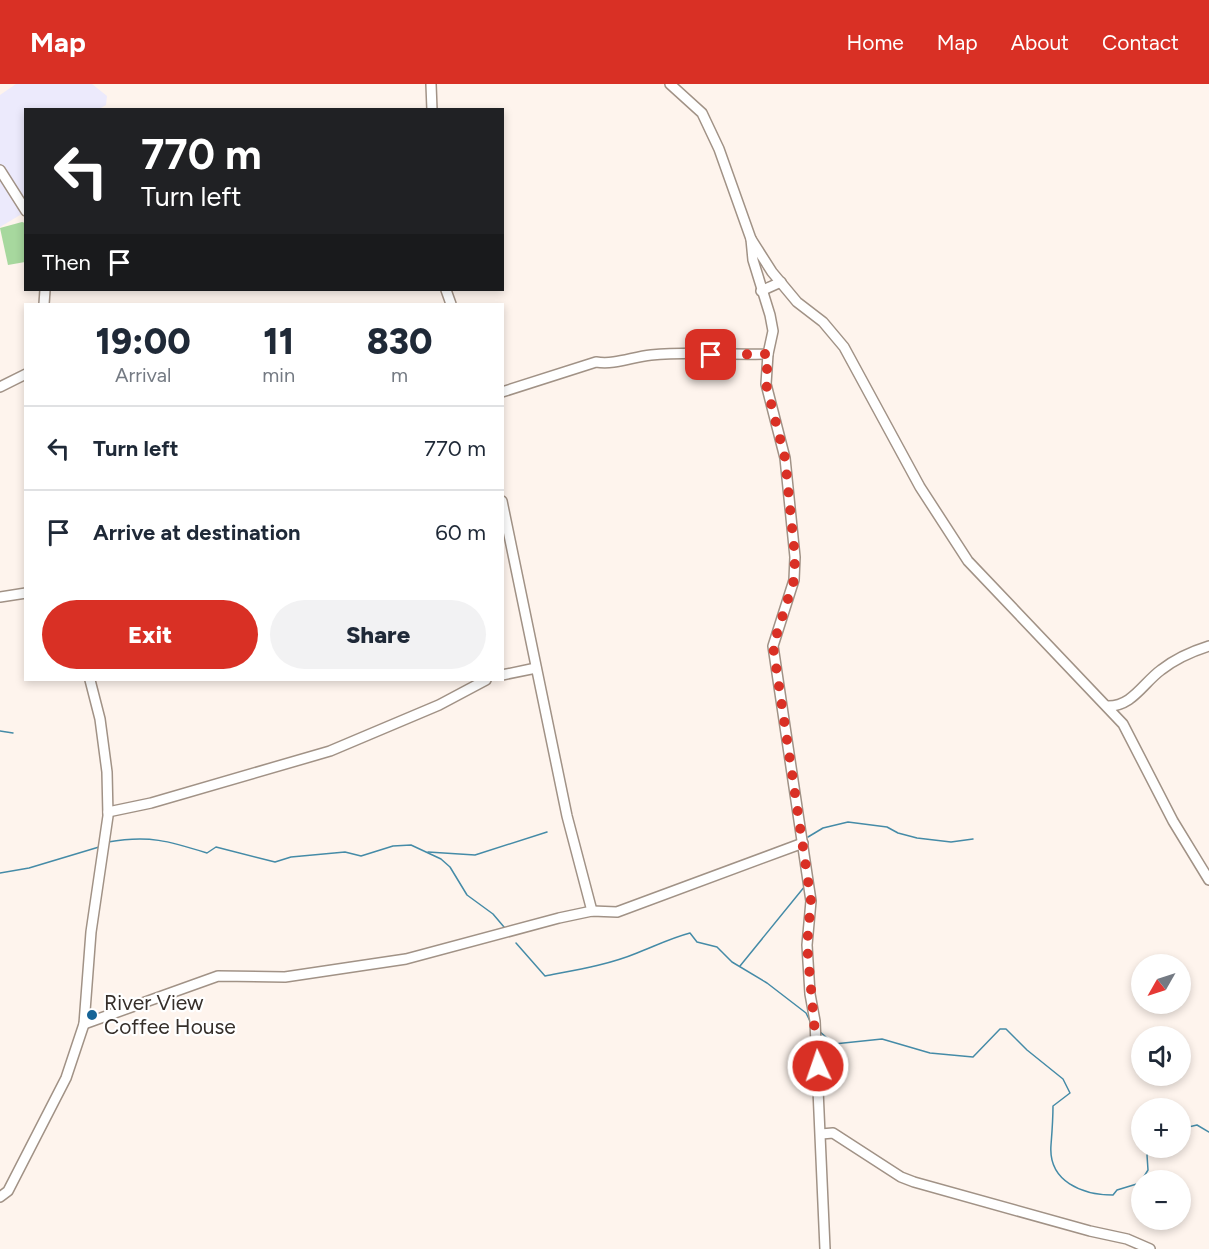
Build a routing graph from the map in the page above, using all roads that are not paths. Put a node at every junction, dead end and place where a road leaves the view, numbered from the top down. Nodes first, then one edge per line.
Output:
1 (431, 84) edge
2 (670, 84) edge
3 (432, 108) edge
4 (0, 170) edge
5 (24, 208) edge
6 (751, 239) junction
7 (781, 282) junction
8 (761, 291) junction
9 (768, 354) junction
10 (24, 376) edge
11 (0, 387) edge
12 (504, 391) edge
13 (504, 511) edge
14 (24, 593) edge
15 (0, 597) edge
16 (1209, 646) edge
17 (536, 668) junction
18 (504, 675) edge
19 (90, 681) edge
20 (484, 681) edge
21 (1107, 706) junction
22 (108, 812) junction
23 (803, 843) junction
24 (1209, 880) edge
25 (592, 912) junction
26 (84, 1024) junction
27 (821, 1134) junction
28 (0, 1197) edge
29 (825, 1249) edge
30 (1150, 1249) edge

1 - 3 street
2 - 6 street
4 - 5 street
6 - 7 street
6 - 8 street
7 - 8 street
7 - 21 street
8 - 9 street
9 - 12 street
9 - 23 street
10 - 11 street
13 - 17 street
14 - 15 street
16 - 21 street
17 - 18 street
17 - 25 street
19 - 22 street
20 - 22 street
21 - 24 street
22 - 26 street
23 - 25 street
23 - 27 street
25 - 26 street
26 - 28 street
27 - 29 street
27 - 30 street

